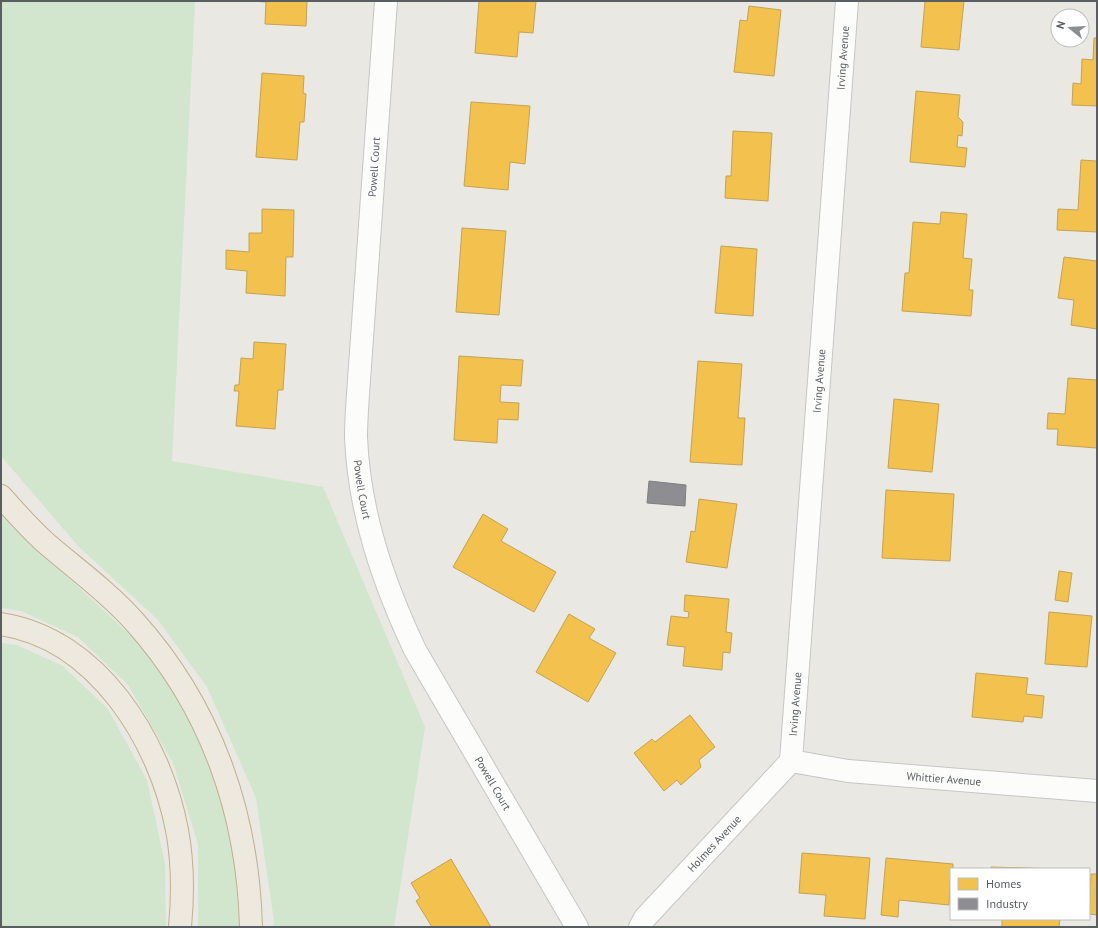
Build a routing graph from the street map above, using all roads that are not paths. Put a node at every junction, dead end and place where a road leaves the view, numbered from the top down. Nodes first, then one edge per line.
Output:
1 (386, 1) edge
2 (847, 1) edge
3 (1, 496) edge
4 (1, 624) edge
5 (791, 761) junction
6 (1097, 791) edge
7 (180, 927) edge
8 (251, 927) edge
9 (577, 927) edge
10 (640, 927) edge

1 - 9 street, Powell Court
2 - 5 street, Irving Avenue
3 - 8 highway
4 - 7 highway
5 - 6 street, Whittier Avenue
5 - 10 street, Holmes Avenue

